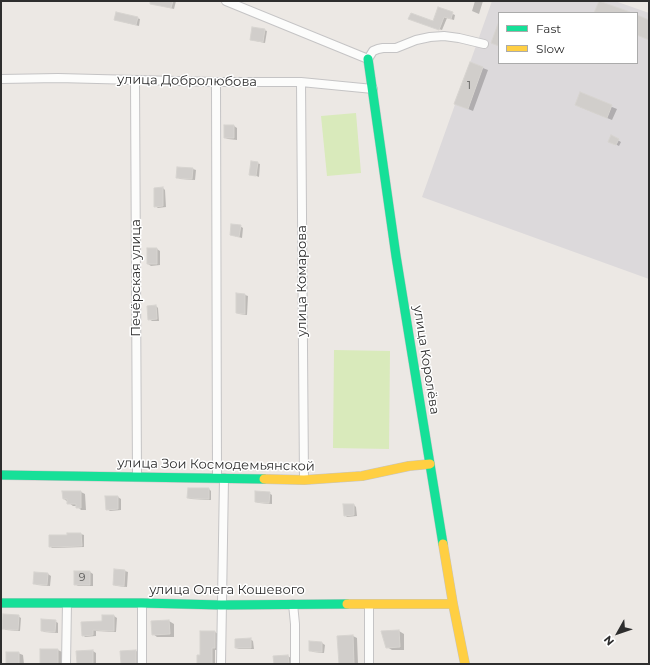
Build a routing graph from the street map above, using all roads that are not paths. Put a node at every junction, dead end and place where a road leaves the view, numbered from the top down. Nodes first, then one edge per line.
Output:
1 (226, 1) edge
2 (484, 44) dead end
3 (368, 59) junction
4 (1, 79) edge
5 (135, 80) junction
6 (216, 82) junction
7 (301, 82) junction
8 (372, 89) junction
9 (430, 464) junction
10 (1, 475) edge
11 (137, 477) junction
12 (220, 478) junction
13 (304, 480) junction
14 (1, 603) edge
15 (67, 603) junction
16 (142, 603) junction
17 (293, 604) junction
18 (369, 604) junction
19 (453, 604) junction
20 (221, 605) junction
21 (66, 664) edge
22 (142, 664) edge
23 (221, 664) edge
24 (295, 664) edge
25 (369, 664) edge
26 (464, 664) edge

1 - 3 street
2 - 3 street
3 - 8 street, улица Королёва
4 - 5 street, улица Добролюбова
5 - 6 street, улица Добролюбова
5 - 11 street, Печёрская улица
6 - 7 street, улица Добролюбова
6 - 12 street
7 - 8 street, улица Добролюбова
7 - 13 street, улица Комарова
8 - 9 street, улица Королёва
9 - 13 street, улица Зои Космодемьянской
9 - 19 street, улица Королёва
10 - 11 street, улица Зои Космодемьянской
11 - 12 street, улица Зои Космодемьянской
12 - 13 street, улица Зои Космодемьянской
12 - 20 street
14 - 15 street, улица Олега Кошевого
15 - 16 street, улица Олега Кошевого
15 - 21 street
16 - 20 street, улица Олега Кошевого
16 - 22 street
17 - 18 street, улица Олега Кошевого
17 - 20 street, улица Олега Кошевого
17 - 24 street
18 - 19 street, улица Олега Кошевого
18 - 25 street
19 - 26 street, улица Королёва
20 - 23 street

